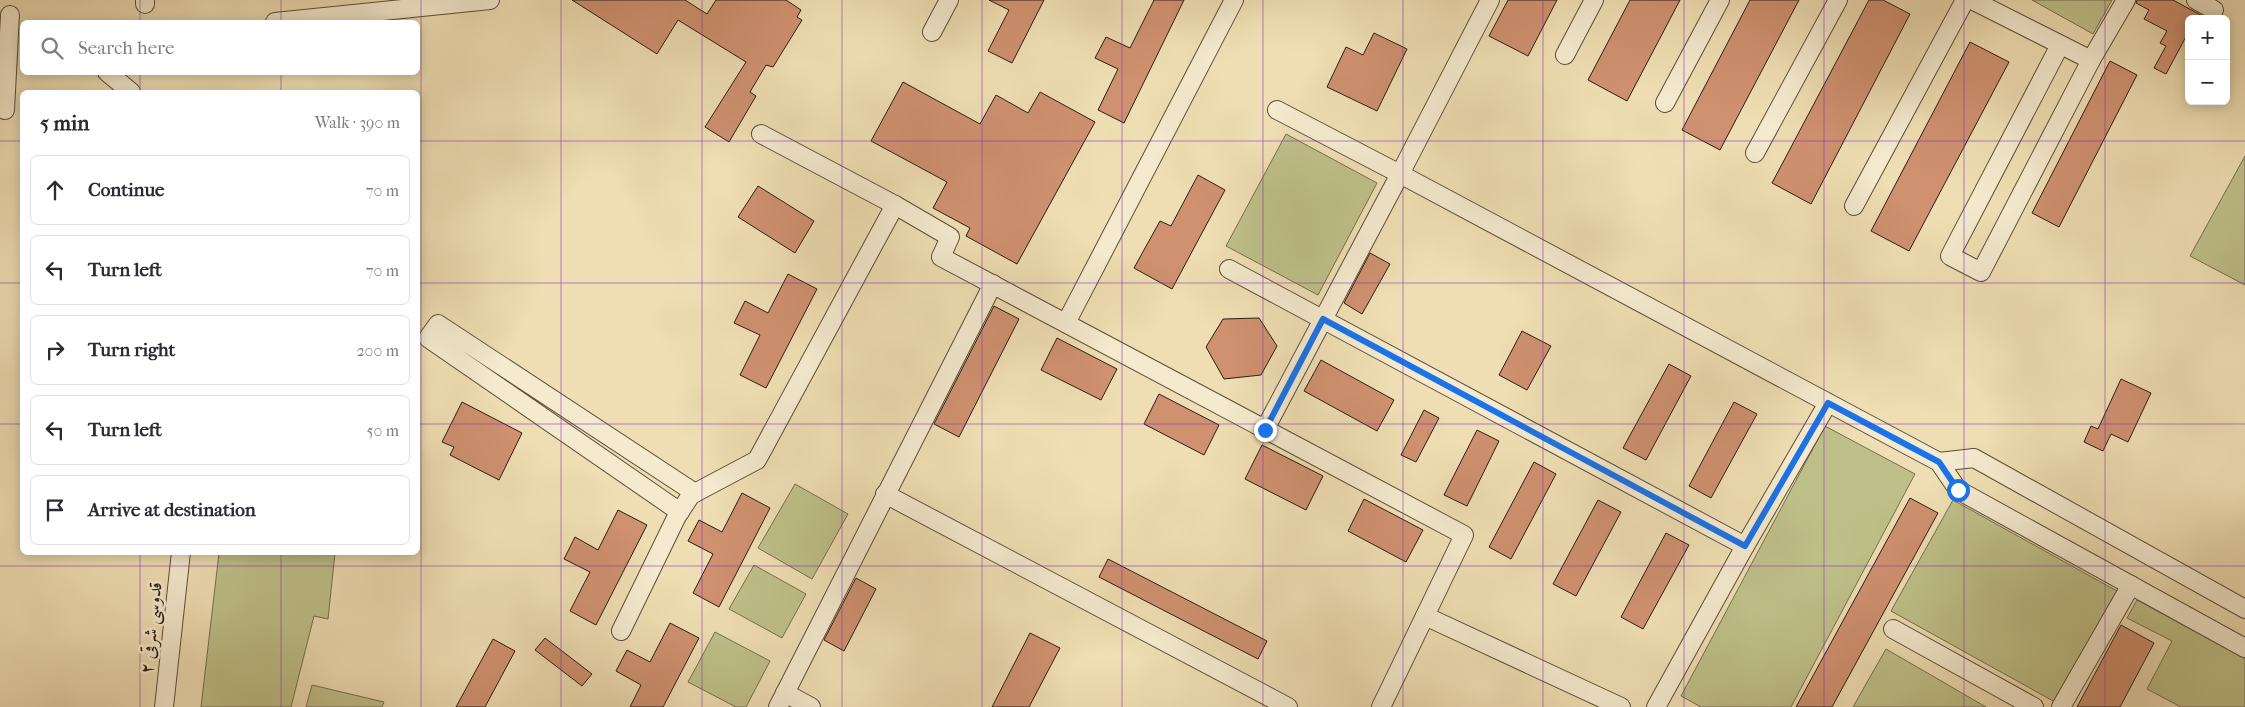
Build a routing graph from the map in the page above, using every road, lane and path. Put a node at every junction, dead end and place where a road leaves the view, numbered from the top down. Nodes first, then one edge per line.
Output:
1 (490, 0) edge
2 (949, 0) edge
3 (1234, 0) edge
4 (1490, 0) edge
5 (1594, 0) edge
6 (1720, 0) edge
7 (1838, 0) edge
8 (1965, 0) edge
9 (1972, 0) edge
10 (2126, 0) edge
11 (2196, 0) edge
12 (2214, 10) dead end
13 (11, 16) edge
14 (295, 20) edge
15 (932, 32) dead end
16 (2060, 45) junction
17 (1565, 55) dead end
18 (2091, 60) junction
19 (111, 75) edge
20 (129, 90) edge
21 (1666, 103) dead end
22 (5, 110) dead end
23 (1277, 110) dead end
24 (761, 134) dead end
25 (1755, 153) dead end
26 (1400, 174) junction
27 (895, 205) junction
28 (1854, 206) dead end
29 (1229, 269) dead end
30 (994, 284) junction
31 (1323, 319) junction
32 (1066, 323) junction
33 (423, 335) edge
34 (1828, 403) junction
35 (1265, 430) junction
36 (1939, 462) junction
37 (695, 493) junction
38 (885, 494) junction
39 (680, 512) junction
40 (1745, 546) junction
41 (181, 555) edge
42 (2131, 585) junction
43 (2245, 609) edge
44 (1425, 616) junction
45 (1893, 630) dead end
46 (621, 631) dead end
47 (2245, 648) edge
48 (782, 700) edge
49 (164, 707) edge
50 (811, 707) edge
51 (1288, 707) edge
52 (1381, 707) edge
53 (1621, 707) edge
54 (1656, 707) edge
55 (2034, 707) edge
56 (2061, 707) edge

1 - 14 street
2 - 15 street
3 - 32 street
4 - 26 street
5 - 17 street
6 - 21 street
7 - 25 street
8 - 28 street
9 - 16 street
10 - 18 street
11 - 12 street
13 - 22 street
16 - 18 street
16 - 18 street
19 - 20 street
23 - 26 street
24 - 27 street
26 - 31 street
26 - 34 street
27 - 30 street
27 - 37 street
29 - 31 street
30 - 32 street
30 - 38 street
31 - 35 street
31 - 40 street
32 - 35 street
33 - 37 street
33 - 39 street
34 - 36 street
34 - 40 street
35 - 44 street
36 - 42 street
36 - 43 street
37 - 39 street
38 - 48 street
38 - 51 street
39 - 46 street
40 - 54 street
41 - 49 street, قدوسی شرقی ۲
42 - 47 street
42 - 56 street
44 - 52 street
44 - 53 street
45 - 55 street
48 - 50 street

